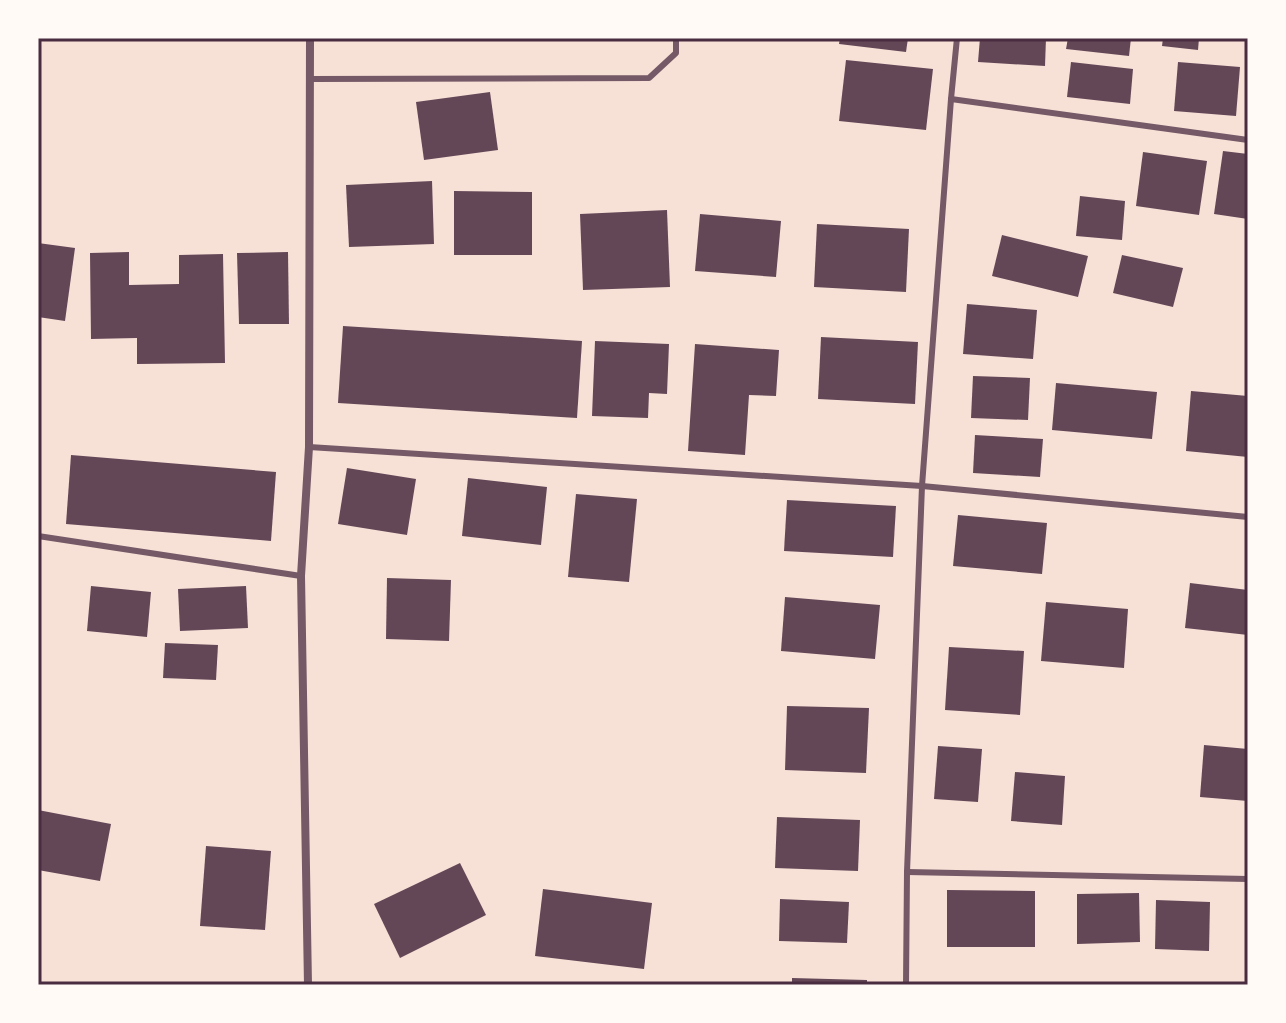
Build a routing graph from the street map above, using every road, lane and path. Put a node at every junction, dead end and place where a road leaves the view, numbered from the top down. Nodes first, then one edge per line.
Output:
1 (310, 38) edge
2 (676, 38) edge
3 (957, 38) edge
4 (310, 79) junction
5 (951, 99) junction
6 (1248, 140) edge
7 (309, 447) junction
8 (922, 486) junction
9 (1248, 517) edge
10 (38, 536) edge
11 (301, 576) junction
12 (907, 872) junction
13 (1248, 879) edge
14 (308, 985) edge
15 (906, 985) edge

1 - 4 street
2 - 4 lane
3 - 5 lane
4 - 7 street
5 - 6 lane
5 - 8 lane
7 - 8 lane
7 - 11 street
8 - 9 lane
8 - 12 lane
10 - 11 lane
11 - 14 street
12 - 13 lane
12 - 15 lane

